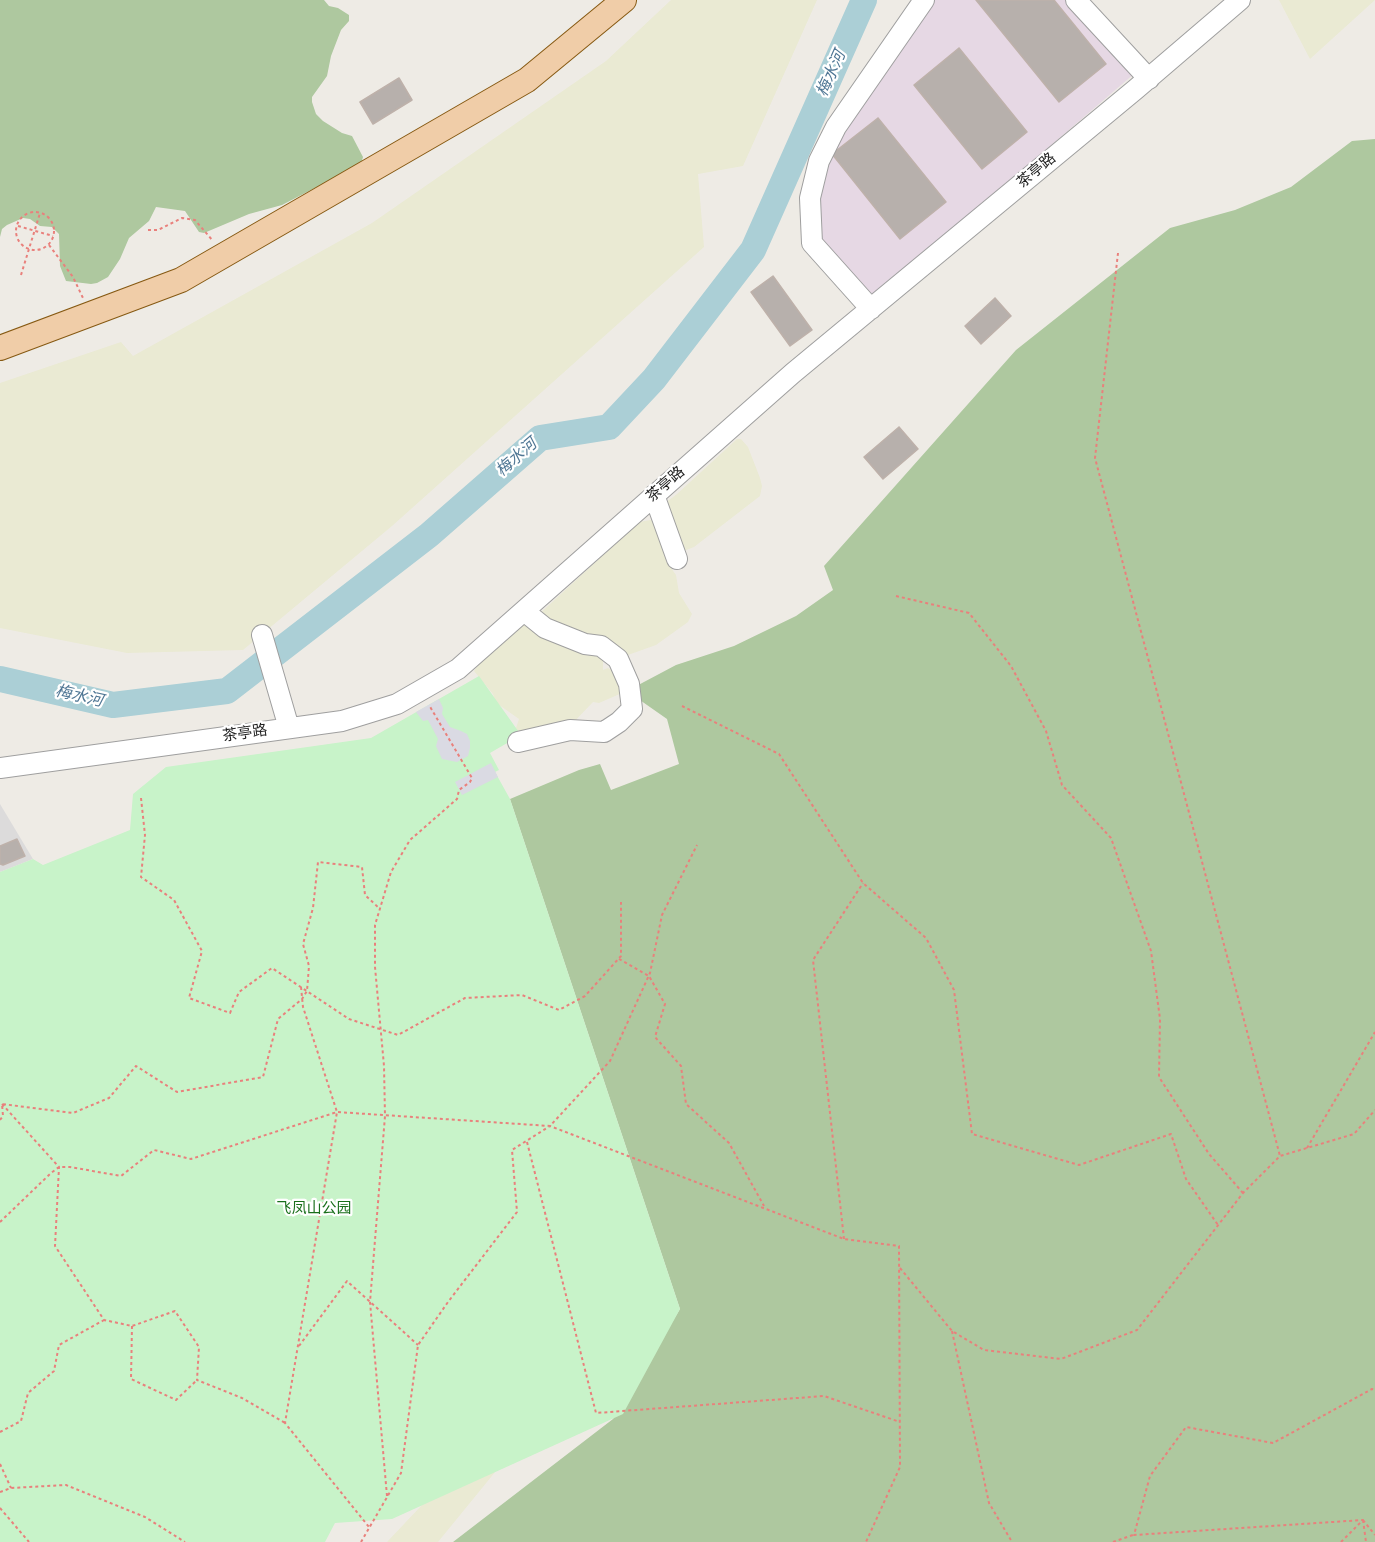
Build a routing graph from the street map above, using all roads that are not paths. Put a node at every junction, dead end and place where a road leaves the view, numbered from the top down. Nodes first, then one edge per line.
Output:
1 (624, 0) edge
2 (924, 0) edge
3 (1076, 0) edge
4 (1240, 0) edge
5 (1149, 79) junction
6 (871, 309) junction
7 (0, 348) edge
8 (654, 495) junction
9 (677, 559) dead end
10 (524, 611) junction
11 (262, 635) dead end
12 (289, 728) junction
13 (518, 742) dead end
14 (0, 768) edge

1 - 7 main road
2 - 6 street
3 - 5 street
4 - 5 street, 茶亭路
5 - 6 street, 茶亭路
6 - 8 street, 茶亭路
8 - 9 street
8 - 10 street, 茶亭路
10 - 12 street, 茶亭路
10 - 13 street
11 - 12 street
12 - 14 street, 茶亭路

